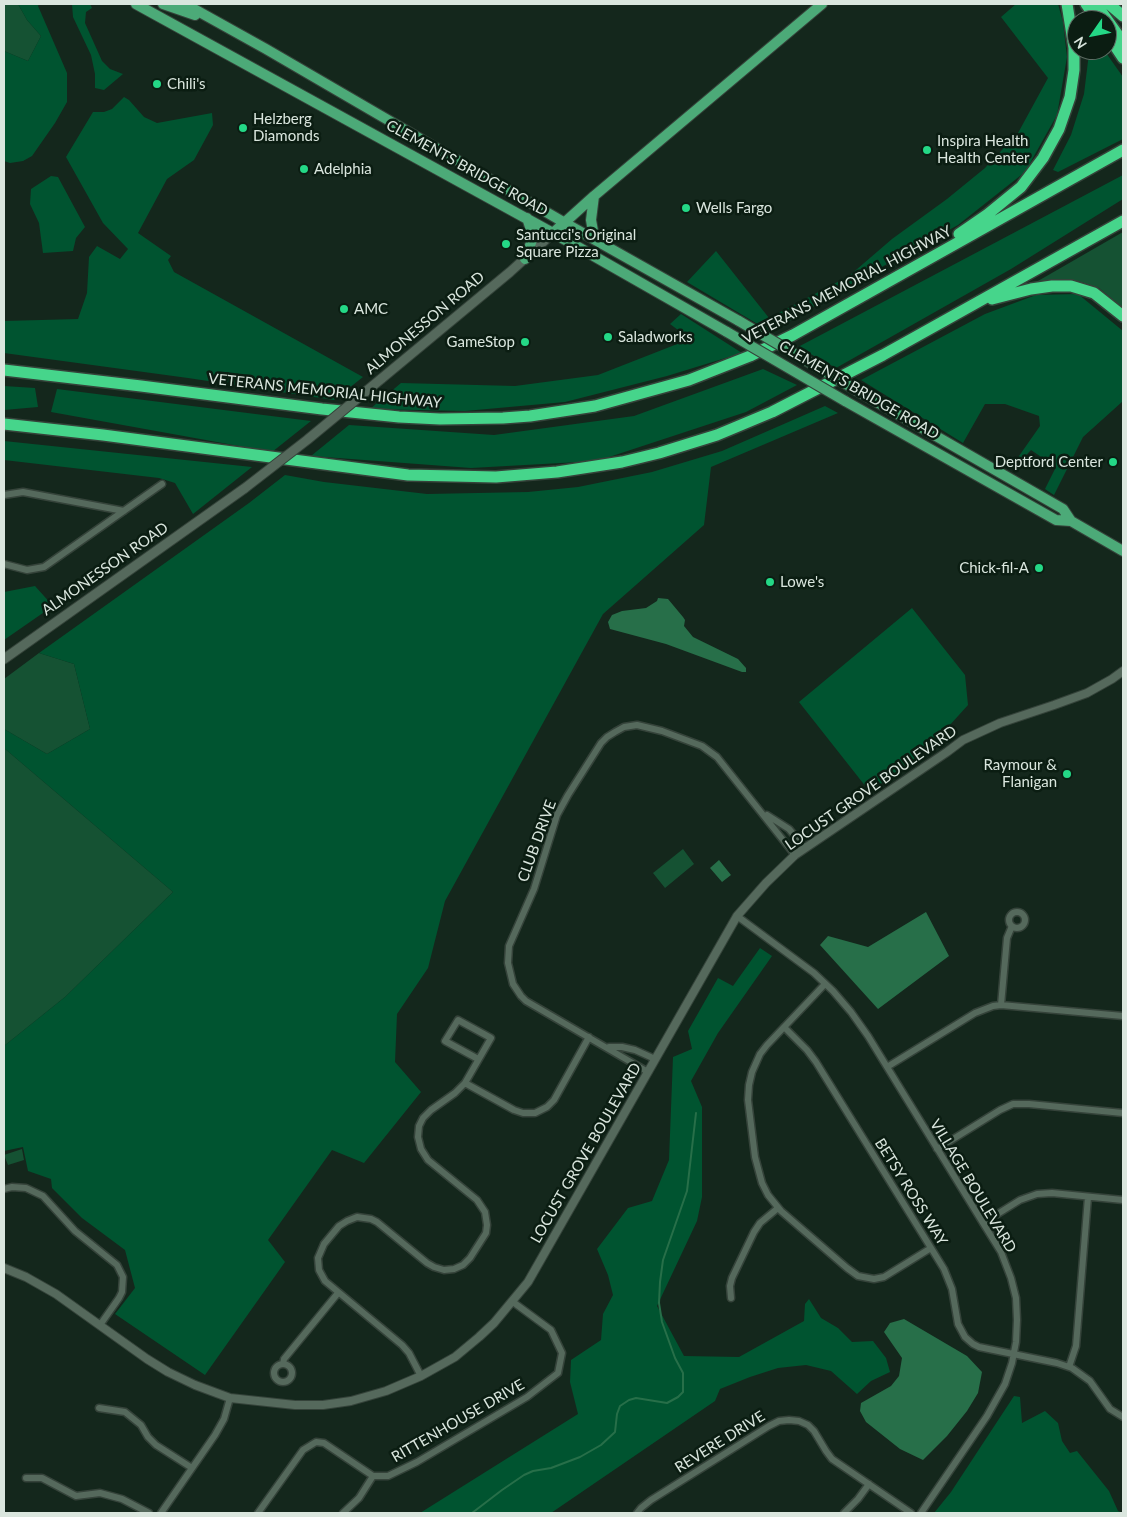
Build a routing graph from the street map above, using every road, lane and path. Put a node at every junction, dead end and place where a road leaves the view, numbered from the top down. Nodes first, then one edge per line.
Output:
1 (136, 4) edge
2 (163, 4) edge
3 (185, 4) edge
4 (822, 4) edge
5 (1068, 4) edge
6 (1096, 4) edge
7 (1109, 4) edge
8 (1123, 16) edge
9 (222, 24) junction
10 (1123, 42) edge
11 (1123, 150) edge
12 (594, 196) junction
13 (527, 218) junction
14 (1123, 221) edge
15 (565, 223) junction
16 (553, 233) junction
17 (601, 243) junction
18 (940, 253) junction
19 (525, 259) junction
20 (981, 300) junction
21 (1123, 316) edge
22 (4, 370) edge
23 (4, 424) edge
24 (162, 484) dead end
25 (4, 495) edge
26 (124, 511) junction
27 (1071, 521) junction
28 (1123, 551) edge
29 (4, 564) edge
30 (4, 659) edge
31 (1123, 671) edge
32 (762, 812) junction
33 (806, 848) junction
34 (795, 855) junction
35 (737, 916) junction
36 (1012, 926) dead end
37 (826, 984) junction
38 (1001, 1004) junction
39 (1123, 1016) edge
40 (784, 1027) junction
41 (589, 1037) junction
42 (608, 1047) junction
43 (478, 1059) junction
44 (655, 1060) junction
45 (887, 1067) junction
46 (648, 1072) junction
47 (465, 1083) junction
48 (1123, 1113) edge
49 (937, 1149) junction
50 (4, 1189) edge
51 (1088, 1197) junction
52 (1123, 1200) edge
53 (778, 1208) junction
54 (983, 1223) junction
55 (931, 1248) junction
56 (4, 1268) edge
57 (338, 1293) junction
58 (731, 1298) dead end
59 (513, 1302) junction
60 (100, 1325) junction
61 (1014, 1355) junction
62 (284, 1364) dead end
63 (1069, 1367) junction
64 (420, 1376) junction
65 (230, 1398) junction
66 (99, 1408) dead end
67 (1123, 1416) edge
68 (192, 1468) junction
69 (373, 1476) junction
70 (26, 1478) dead end
71 (868, 1484) junction
72 (149, 1513) edge
73 (161, 1513) edge
74 (258, 1513) edge
75 (343, 1513) edge
76 (637, 1513) edge
77 (844, 1513) edge
78 (912, 1513) edge
79 (920, 1513) edge

1 - 13 main road, CLEMENTS BRIDGE ROAD
2 - 9 main road
3 - 9 main road, CLEMENTS BRIDGE ROAD
4 - 12 main road, ALMONESSON ROAD
5 - 18 highway
6 - 10 highway
7 - 8 highway
9 - 15 main road, CLEMENTS BRIDGE ROAD
11 - 18 highway, VETERANS MEMORIAL HIGHWAY
12 - 15 main road, ALMONESSON ROAD
12 - 17 main road
13 - 16 main road, CLEMENTS BRIDGE ROAD
13 - 19 main road
14 - 20 highway
15 - 16 main road, ALMONESSON ROAD
15 - 17 main road, CLEMENTS BRIDGE ROAD
16 - 19 main road, ALMONESSON ROAD
16 - 27 main road, CLEMENTS BRIDGE ROAD, bridge
17 - 27 main road, CLEMENTS BRIDGE ROAD, bridge
18 - 22 highway, VETERANS MEMORIAL HIGHWAY
19 - 30 main road, ALMONESSON ROAD, bridge
20 - 21 highway
20 - 23 highway
24 - 26 street
25 - 26 street
26 - 29 street
27 - 28 main road, CLEMENTS BRIDGE ROAD
31 - 33 street, LOCUST GROVE BOULEVARD
32 - 33 street
32 - 34 street, CLUB DRIVE
32 - 41 street, CLUB DRIVE
33 - 34 street, LOCUST GROVE BOULEVARD
34 - 35 street, LOCUST GROVE BOULEVARD
35 - 37 street, VILLAGE BOULEVARD
35 - 44 street, LOCUST GROVE BOULEVARD
36 - 38 street
37 - 40 street
37 - 45 street, VILLAGE BOULEVARD
38 - 39 street
38 - 45 street
40 - 53 street
40 - 55 street, BETSY ROSS WAY
41 - 42 street, CLUB DRIVE
41 - 47 street
42 - 44 street
42 - 46 street, CLUB DRIVE
43 - 43 street
43 - 47 street
44 - 46 street, LOCUST GROVE BOULEVARD
45 - 49 street, VILLAGE BOULEVARD
46 - 59 street, LOCUST GROVE BOULEVARD
47 - 57 street
48 - 49 street
49 - 54 street, VILLAGE BOULEVARD
50 - 60 street
51 - 52 street
51 - 54 street
51 - 63 street
53 - 55 street
53 - 58 street
54 - 61 street, VILLAGE BOULEVARD
55 - 61 street, BETSY ROSS WAY
56 - 60 street, LOCUST GROVE BOULEVARD
57 - 62 street
57 - 64 street
59 - 64 street, LOCUST GROVE BOULEVARD
59 - 69 street, RITTENHOUSE DRIVE
60 - 65 street, LOCUST GROVE BOULEVARD
61 - 63 street, BETSY ROSS WAY
61 - 79 street, VILLAGE BOULEVARD
63 - 67 street
64 - 65 street, LOCUST GROVE BOULEVARD
65 - 68 street
66 - 68 street
68 - 73 street
69 - 74 street
69 - 75 street
70 - 72 street
71 - 76 street, REVERE DRIVE
71 - 77 street
71 - 78 street, REVERE DRIVE

